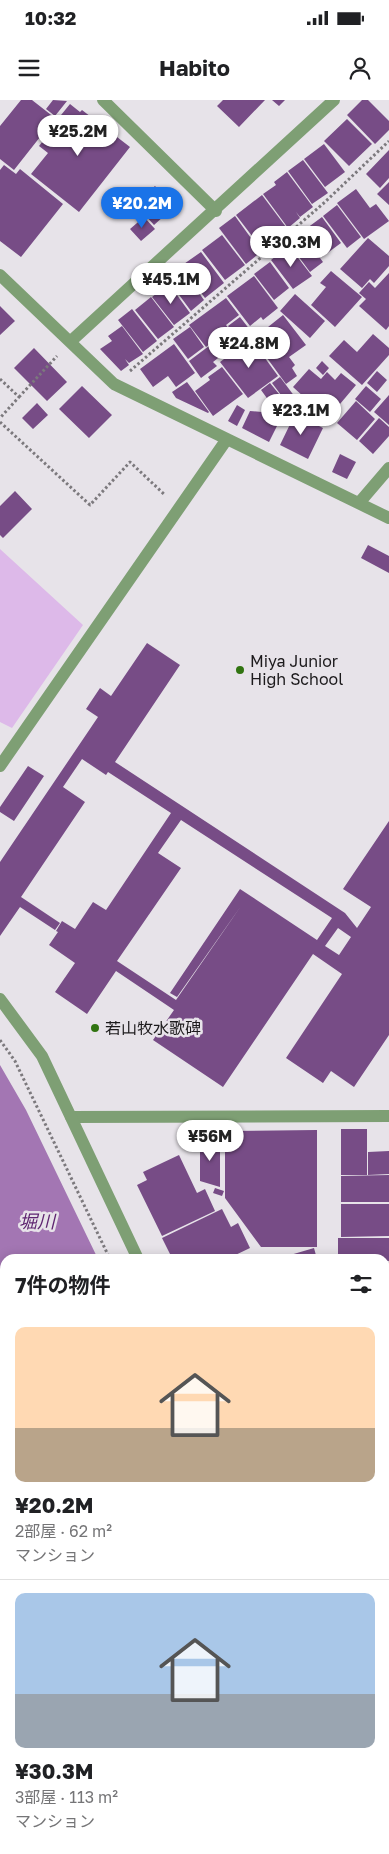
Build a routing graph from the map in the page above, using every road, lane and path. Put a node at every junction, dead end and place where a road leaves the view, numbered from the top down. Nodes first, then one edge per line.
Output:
1 (103, 100) edge
2 (334, 100) edge
3 (389, 141) edge
4 (216, 211) junction
5 (0, 275) edge
6 (70, 342) junction
7 (57, 356) dead end
8 (0, 379) edge
9 (114, 384) junction
10 (19, 397) junction
11 (0, 418) edge
12 (0, 422) edge
13 (227, 439) junction
14 (389, 468) edge
15 (359, 503) junction
16 (179, 508) junction
17 (389, 518) edge
18 (0, 766) edge
19 (0, 999) edge
20 (0, 1040) edge
21 (389, 1116) edge
22 (71, 1117) junction
23 (108, 1254) edge
24 (136, 1254) edge

1 - 4 street
2 - 4 street
3 - 9 path
4 - 6 street
5 - 6 street
6 - 9 street
7 - 10 path
8 - 10 path
9 - 13 street
10 - 11 path
12 - 16 path
13 - 15 street
13 - 16 street
14 - 15 street
15 - 17 street
16 - 18 street
19 - 22 street
20 - 23 path
21 - 22 street
22 - 24 street

